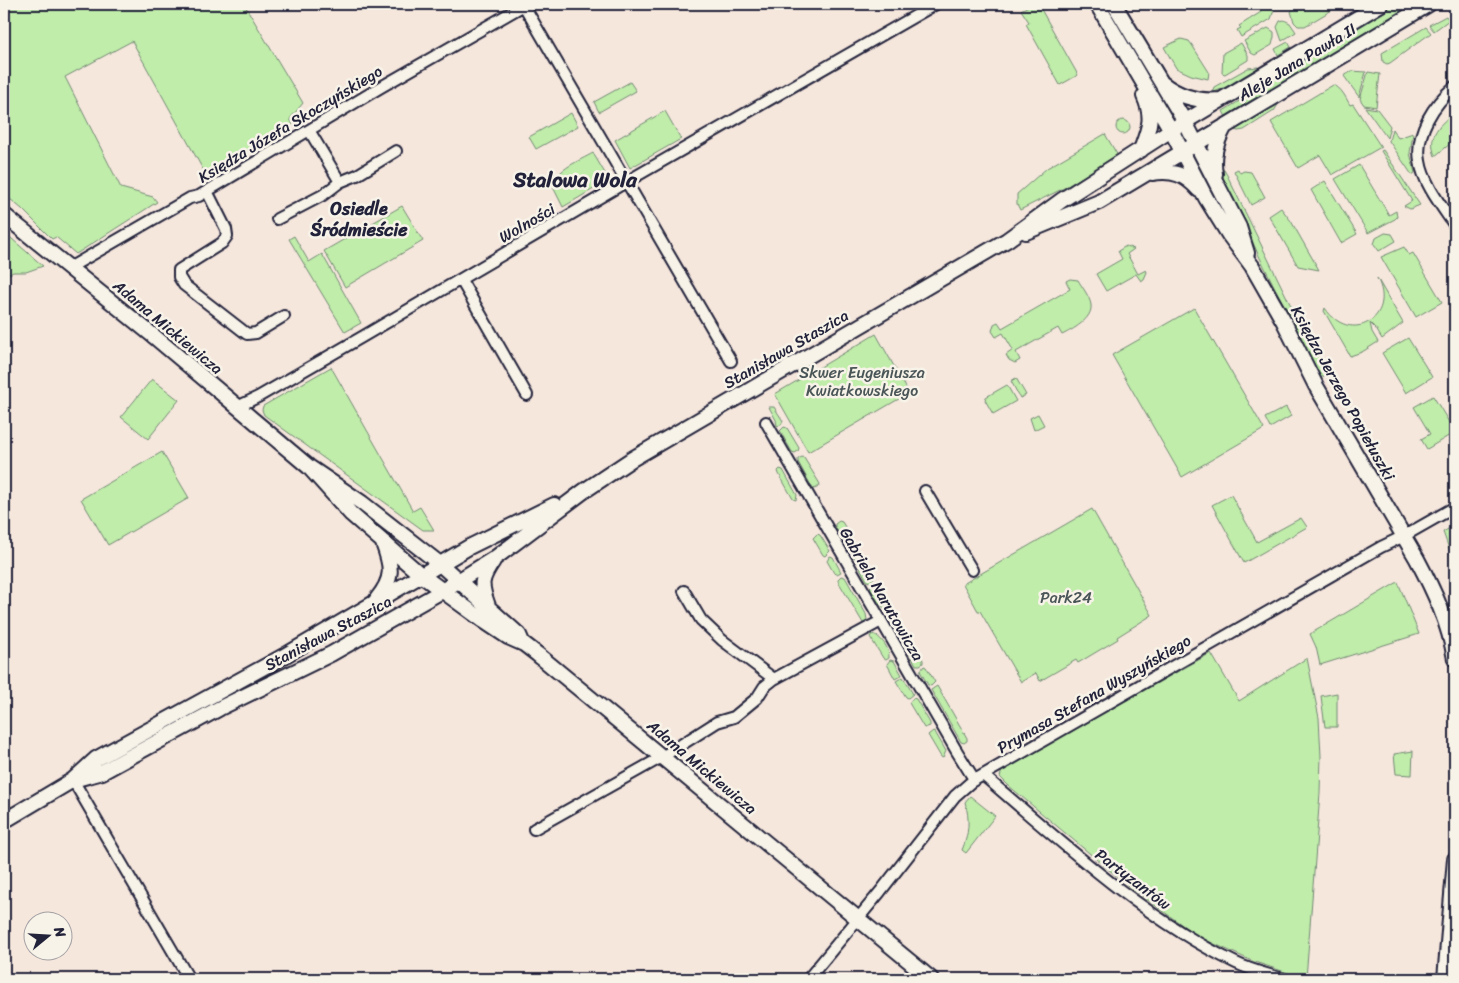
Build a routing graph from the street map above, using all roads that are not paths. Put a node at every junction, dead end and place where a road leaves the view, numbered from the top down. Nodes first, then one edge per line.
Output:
1 (524, 4) edge
2 (936, 4) edge
3 (1097, 4) edge
4 (1114, 4) edge
5 (1381, 4) edge
6 (1429, 4) edge
7 (1134, 67) junction
8 (1160, 82) junction
9 (1455, 86) edge
10 (1220, 100) junction
11 (1185, 122) junction
12 (1225, 125) junction
13 (309, 130) junction
14 (1172, 130) junction
15 (1196, 143) junction
16 (396, 150) dead end
17 (1141, 150) junction
18 (1183, 152) junction
19 (1146, 174) junction
20 (340, 182) junction
21 (626, 182) junction
22 (1217, 185) junction
23 (207, 191) junction
24 (1206, 198) junction
25 (1451, 212) edge
26 (4, 215) edge
27 (277, 219) dead end
28 (1455, 226) edge
29 (1007, 240) junction
30 (1252, 266) junction
31 (69, 268) junction
32 (461, 280) junction
33 (284, 316) dead end
34 (731, 361) dead end
35 (527, 395) dead end
36 (237, 407) junction
37 (766, 422) dead end
38 (309, 467) junction
39 (584, 491) junction
40 (925, 491) dead end
41 (1455, 508) edge
42 (1404, 536) junction
43 (383, 542) junction
44 (495, 558) junction
45 (440, 564) junction
46 (972, 570) dead end
47 (421, 575) junction
48 (460, 580) junction
49 (442, 591) junction
50 (684, 591) dead end
51 (371, 604) junction
52 (488, 607) junction
53 (881, 621) junction
54 (524, 644) junction
55 (1455, 659) edge
56 (774, 679) junction
57 (662, 756) junction
58 (979, 777) junction
59 (73, 780) junction
60 (6, 816) edge
61 (534, 829) dead end
62 (1455, 859) edge
63 (857, 918) junction
64 (189, 979) edge
65 (808, 979) edge
66 (931, 979) edge
67 (1283, 979) edge
68 (1445, 979) edge

1 - 13 street, Księdza Józefa Skoczyńskiego
1 - 21 street
2 - 21 street, Wolności
3 - 7 street, Księdza Jerzego Popiełuszki
4 - 8 street, Księdza Jerzego Popiełuszki
5 - 10 street, Aleje Jana Pawła II
6 - 12 street, Aleje Jana Pawła II
7 - 14 street, Księdza Jerzego Popiełuszki
7 - 17 street
8 - 10 street
8 - 11 street, Księdza Jerzego Popiełuszki
9 - 25 street
10 - 11 street, Aleje Jana Pawła II
11 - 14 street, Aleje Jana Pawła II
11 - 15 street, Księdza Jerzego Popiełuszki
12 - 15 street, Aleje Jana Pawła II
12 - 22 street
13 - 20 street
13 - 23 street, Księdza Józefa Skoczyńskiego
14 - 17 street, Stanisława Staszica
14 - 18 street, Księdza Jerzego Popiełuszki
15 - 18 street, Aleje Jana Pawła II
15 - 22 street, Księdza Jerzego Popiełuszki
16 - 20 street
17 - 29 street, Stanisława Staszica
18 - 19 street, Stanisława Staszica
18 - 24 street, Księdza Jerzego Popiełuszki
19 - 24 street
19 - 29 street, Stanisława Staszica
20 - 27 street
21 - 32 street, Wolności
21 - 34 street
22 - 30 street, Księdza Jerzego Popiełuszki
23 - 31 street, Księdza Józefa Skoczyńskiego
23 - 33 street
24 - 30 street, Księdza Jerzego Popiełuszki
25 - 28 street
26 - 31 street, Adama Mickiewicza
29 - 39 street, Stanisława Staszica
30 - 42 street, Księdza Jerzego Popiełuszki
31 - 36 street, Adama Mickiewicza
32 - 35 street
32 - 36 street, Wolności
36 - 38 street, Adama Mickiewicza
37 - 53 street, Gabriela Narutowicza
38 - 43 street, Adama Mickiewicza
38 - 45 street, Adama Mickiewicza
39 - 44 street, Stanisława Staszica
39 - 45 street, Stanisława Staszica
40 - 46 street
41 - 42 street, Prymasa Stefana Wyszyńskiego
42 - 55 street, Księdza Jerzego Popiełuszki
42 - 58 street, Prymasa Stefana Wyszyńskiego
43 - 47 street, Adama Mickiewicza
43 - 51 street
44 - 48 street, Stanisława Staszica
44 - 52 street
45 - 47 street, Stanisława Staszica
45 - 48 street, Adama Mickiewicza
47 - 49 street, Adama Mickiewicza
47 - 51 street, Stanisława Staszica
48 - 49 street, Stanisława Staszica
48 - 52 street, Adama Mickiewicza
49 - 54 street, Adama Mickiewicza
49 - 59 street, Stanisława Staszica
50 - 56 street
51 - 59 street, Stanisława Staszica
52 - 54 street, Adama Mickiewicza
53 - 56 street
53 - 58 street, Gabriela Narutowicza
54 - 57 street, Adama Mickiewicza
56 - 57 street
57 - 61 street
57 - 63 street, Adama Mickiewicza
58 - 63 street, Prymasa Stefana Wyszyńskiego
58 - 67 street, Partyzantów
59 - 60 street, Stanisława Staszica
59 - 64 street
62 - 68 street
63 - 65 street, Prymasa Stefana Wyszyńskiego
63 - 66 street, Adama Mickiewicza

